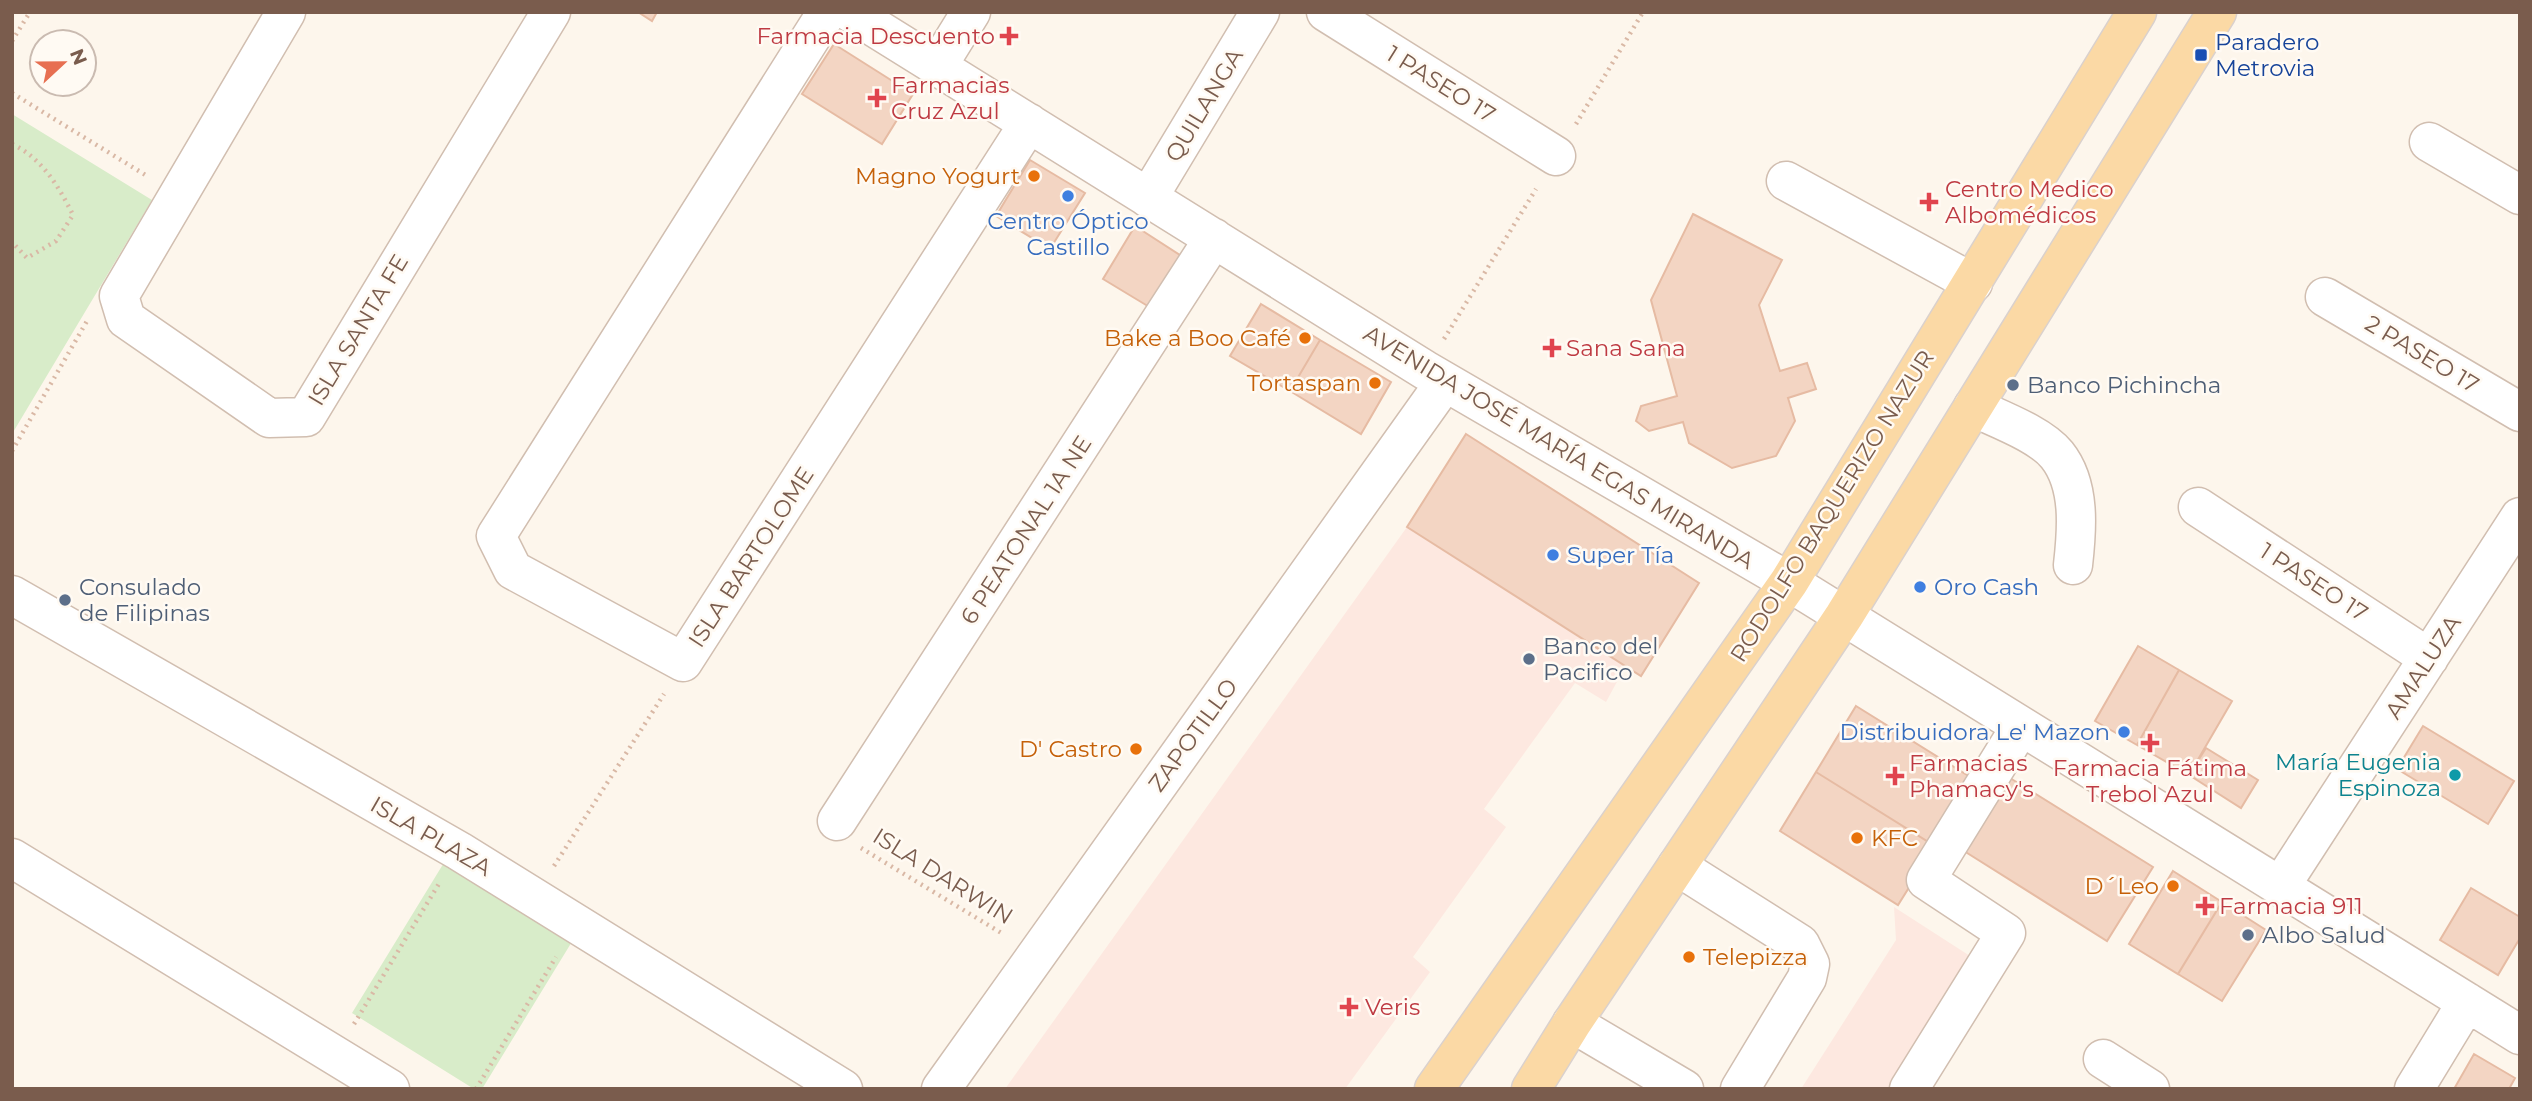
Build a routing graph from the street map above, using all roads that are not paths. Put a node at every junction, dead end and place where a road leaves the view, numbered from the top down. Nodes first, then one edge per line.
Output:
1 (286, 12) edge
2 (551, 12) edge
3 (827, 12) edge
4 (850, 12) edge
5 (971, 12) edge
6 (1260, 12) edge
7 (1326, 12) edge
8 (2137, 12) edge
9 (2217, 12) edge
10 (937, 66) junction
11 (1030, 123) junction
12 (2429, 142) dead end
13 (1556, 156) dead end
14 (1786, 181) dead end
15 (2520, 195) edge
16 (1148, 198) junction
17 (1214, 238) junction
18 (1973, 283) junction
19 (2325, 297) dead end
20 (1445, 382) junction
21 (1973, 407) junction
22 (2520, 412) edge
23 (2198, 507) dead end
24 (2520, 517) edge
25 (2073, 565) dead end
26 (1789, 583) junction
27 (12, 595) edge
28 (1844, 617) junction
29 (2429, 657) junction
30 (2021, 726) junction
31 (837, 821) road end
32 (12, 858) edge
33 (1677, 866) junction
34 (2280, 887) junction
35 (2467, 1002) junction
36 (2515, 1021) edge
37 (1573, 1023) junction
38 (2103, 1059) dead end
39 (390, 1089) edge
40 (843, 1089) edge
41 (941, 1089) edge
42 (1434, 1089) edge
43 (1531, 1089) edge
44 (1684, 1089) edge
45 (1740, 1089) edge
46 (1909, 1089) edge
47 (2150, 1089) edge
48 (2414, 1089) edge

1 - 2 street, ISLA SANTA FE
3 - 11 street, ISLA BARTOLOME
4 - 10 street, AVENIDA JOSÉ MARÍA EGAS MIRANDA
5 - 10 street
6 - 16 street, QUILANGA
7 - 13 street, 1 PASEO 17
8 - 18 main road, RODOLFO BAQUERIZO NAZUR
9 - 21 main road
10 - 11 street, AVENIDA JOSÉ MARÍA EGAS MIRANDA
11 - 16 street, AVENIDA JOSÉ MARÍA EGAS MIRANDA
12 - 15 street
14 - 18 street
16 - 17 street, AVENIDA JOSÉ MARÍA EGAS MIRANDA
17 - 20 street, AVENIDA JOSÉ MARÍA EGAS MIRANDA
17 - 31 street, 6 PEATONAL 1A NE
18 - 26 main road, RODOLFO BAQUERIZO NAZUR
19 - 22 street, 2 PASEO 17
20 - 26 street, AVENIDA JOSÉ MARÍA EGAS MIRANDA
20 - 41 street, ZAPOTILLO
21 - 25 street
21 - 28 main road
23 - 29 street, 1 PASEO 17
24 - 29 street, AMALUZA
26 - 28 street, AVENIDA JOSÉ MARÍA EGAS MIRANDA
26 - 42 main road, RODOLFO BAQUERIZO NAZUR
27 - 40 street, ISLA PLAZA
28 - 30 street, AVENIDA JOSÉ MARÍA EGAS MIRANDA
28 - 33 main road
29 - 34 street, AMALUZA
30 - 34 street, AVENIDA JOSÉ MARÍA EGAS MIRANDA
30 - 46 street
32 - 39 street
33 - 37 main road
33 - 45 street
34 - 35 street, AVENIDA JOSÉ MARÍA EGAS MIRANDA
35 - 36 street, AVENIDA JOSÉ MARÍA EGAS MIRANDA
35 - 48 street
37 - 43 main road
37 - 44 street
38 - 47 street

